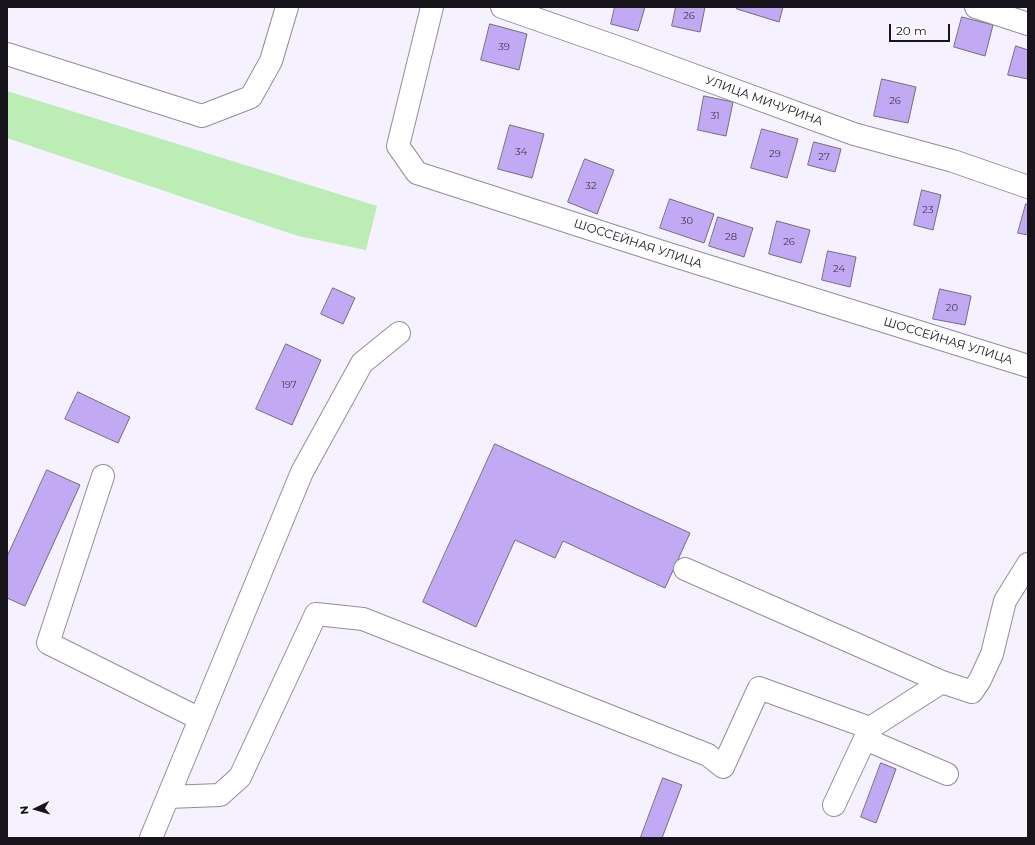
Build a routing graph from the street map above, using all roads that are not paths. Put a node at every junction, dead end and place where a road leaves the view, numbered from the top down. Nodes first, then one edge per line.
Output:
1 (287, 7) edge
2 (432, 7) edge
3 (502, 7) edge
4 (976, 7) edge
5 (1028, 24) edge
6 (7, 54) edge
7 (1028, 187) edge
8 (399, 333) dead end
9 (1028, 366) edge
10 (103, 476) dead end
11 (1028, 564) edge
12 (685, 569) dead end
13 (942, 682) junction
14 (200, 719) junction
15 (868, 733) junction
16 (947, 774) dead end
17 (168, 797) junction
18 (834, 805) dead end
19 (151, 838) edge

1 - 6 street
2 - 9 street, ШОССЕЙНАЯ УЛИЦА
3 - 7 street, УЛИЦА МИЧУРИНА
4 - 5 street
8 - 14 street
10 - 14 street
11 - 13 street
12 - 13 street
13 - 15 street
14 - 17 street
15 - 16 street
15 - 17 street
15 - 18 street
17 - 19 street

